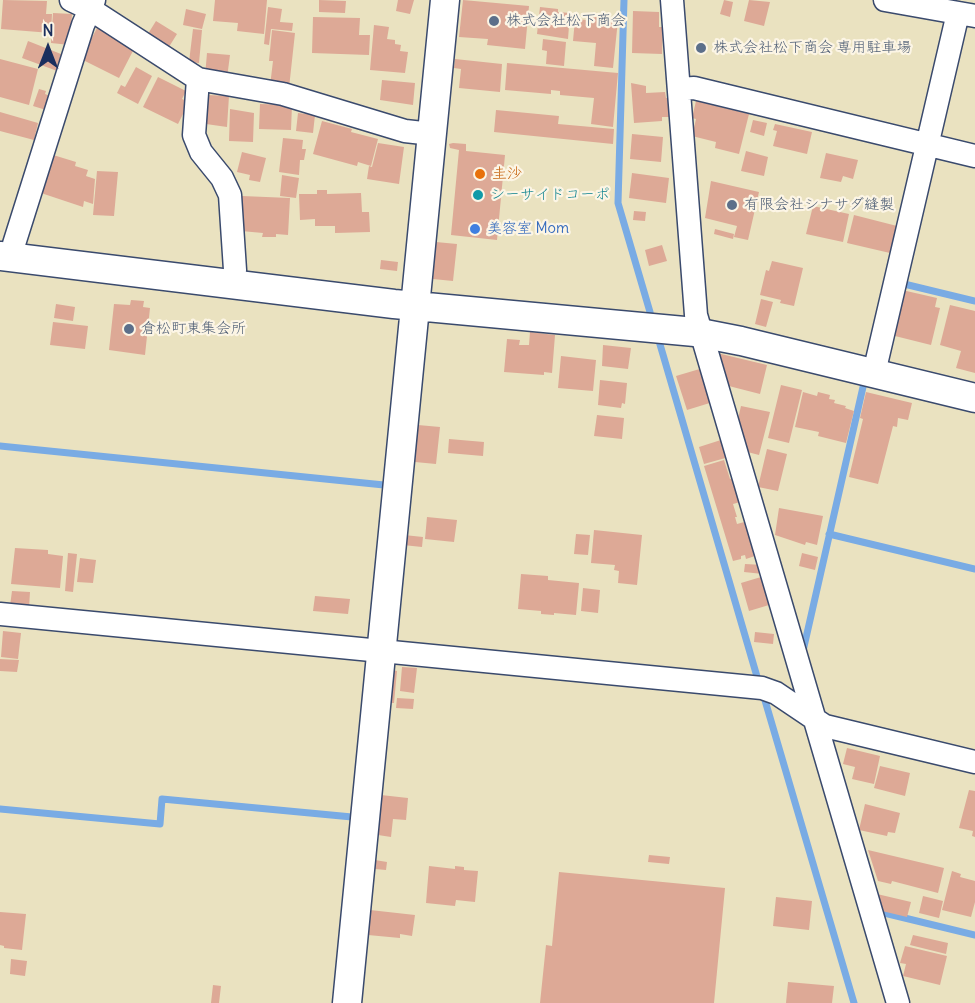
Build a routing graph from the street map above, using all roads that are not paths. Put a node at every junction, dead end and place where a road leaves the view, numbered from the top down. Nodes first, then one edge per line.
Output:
1 (445, 0) edge
2 (672, 0) edge
3 (885, 0) edge
4 (85, 3) edge
5 (966, 14) edge
6 (198, 79) junction
7 (679, 89) junction
8 (432, 134) junction
9 (927, 144) junction
10 (975, 156) edge
11 (6, 256) edge
12 (233, 284) junction
13 (415, 306) junction
14 (701, 333) junction
15 (874, 373) junction
16 (975, 398) edge
17 (0, 614) edge
18 (381, 651) junction
19 (814, 719) junction
20 (975, 762) edge
21 (347, 1003) edge
22 (898, 1003) edge

1 - 8 street
2 - 7 street
3 - 5 street
4 - 6 street
4 - 11 street
5 - 9 street
6 - 8 street
6 - 12 street
7 - 9 street
7 - 14 street
8 - 13 street
9 - 10 street
9 - 15 street
11 - 12 street
12 - 13 street
13 - 14 street
13 - 18 street
14 - 15 street
14 - 19 street
15 - 16 street
17 - 18 street
18 - 19 street
18 - 21 street
19 - 20 street
19 - 22 street

